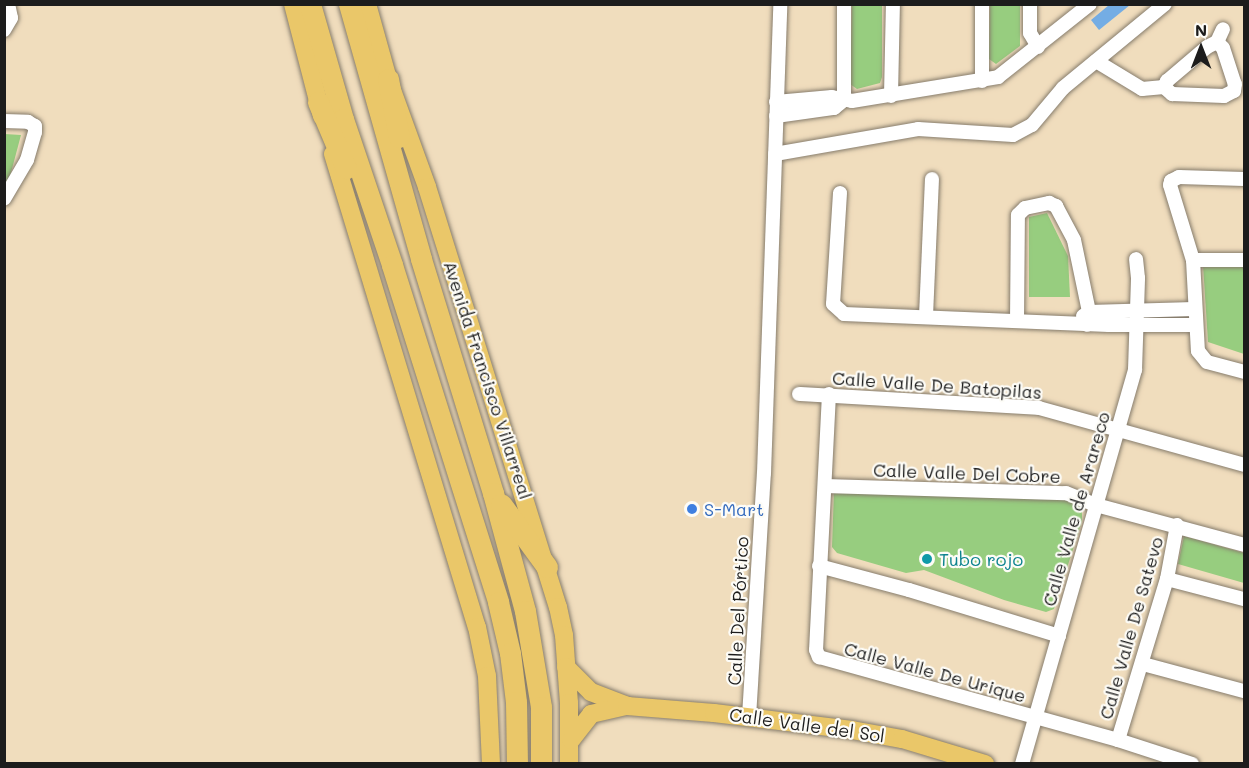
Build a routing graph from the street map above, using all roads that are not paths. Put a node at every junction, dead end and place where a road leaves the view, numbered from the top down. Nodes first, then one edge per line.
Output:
1 (8, 4) edge
2 (293, 4) edge
3 (310, 4) edge
4 (349, 4) edge
5 (367, 4) edge
6 (780, 4) edge
7 (844, 4) edge
8 (893, 4) edge
9 (982, 4) edge
10 (1030, 4) edge
11 (1089, 4) edge
12 (1165, 4) edge
13 (4, 30) edge
14 (1038, 47) junction
15 (1100, 57) junction
16 (388, 79) junction
17 (982, 81) junction
18 (1158, 86) junction
19 (891, 96) junction
20 (844, 100) junction
21 (318, 102) junction
22 (776, 109) junction
23 (4, 121) edge
24 (775, 154) junction
25 (932, 179) dead end
26 (1245, 179) edge
27 (840, 192) dead end
28 (4, 198) edge
29 (421, 259) junction
30 (1136, 260) dead end
31 (1193, 260) junction
32 (1245, 260) edge
33 (392, 266) junction
34 (1194, 309) junction
35 (1137, 311) junction
36 (926, 316) junction
37 (1084, 320) junction
38 (1017, 321) junction
39 (1194, 325) junction
40 (1136, 326) junction
41 (1245, 372) edge
42 (799, 394) dead end
43 (829, 394) junction
44 (1118, 429) junction
45 (1245, 465) edge
46 (825, 486) junction
47 (493, 493) junction
48 (1096, 505) junction
49 (1178, 525) junction
50 (1245, 545) edge
51 (819, 566) junction
52 (547, 567) junction
53 (1167, 579) junction
54 (1245, 599) edge
55 (1059, 636) junction
56 (1143, 663) junction
57 (566, 667) junction
58 (1245, 691) edge
59 (627, 706) junction
60 (749, 717) junction
61 (1034, 718) junction
62 (571, 740) junction
63 (1118, 740) junction
64 (965, 760) edge
65 (491, 764) edge
66 (517, 764) edge
67 (541, 764) edge
68 (569, 764) edge
69 (985, 764) edge
70 (1022, 764) edge
71 (1192, 764) edge

1 - 13 street
2 - 21 main road
3 - 33 highway
4 - 29 highway, Avenida Francisco Villarreal
5 - 16 main road, Avenida Francisco Villarreal
6 - 22 street, Calle Del Pórtico
7 - 20 street
8 - 19 street
9 - 17 street
10 - 14 street
11 - 14 street
12 - 15 street
14 - 17 street
15 - 18 street
15 - 24 street
16 - 29 highway
16 - 52 main road, Avenida Francisco Villarreal
17 - 19 street
18 - 18 street
19 - 20 street
20 - 22 street
21 - 33 highway
21 - 65 main road
22 - 24 street, Calle Del Pórtico
23 - 28 street
24 - 60 street, Calle Del Pórtico
25 - 36 street
26 - 31 street
27 - 36 street
29 - 47 highway, Avenida Francisco Villarreal
30 - 35 street, Calle Valle de Arareco
31 - 32 street
31 - 34 street
33 - 66 highway
34 - 35 street
34 - 39 street
35 - 37 street
35 - 40 street, Calle Valle de Arareco
36 - 38 street
37 - 38 street
37 - 38 street
37 - 40 street
39 - 40 street
39 - 41 street
40 - 44 street, Calle Valle de Arareco
42 - 43 street, Calle Valle De Batopilas
43 - 44 street, Calle Valle De Batopilas
43 - 46 street, Calle Valle De Urique
44 - 45 street, Calle Valle De Batopilas
44 - 48 street, Calle Valle de Arareco
46 - 48 street, Calle Valle Del Cobre
46 - 51 street, Calle Valle De Urique
47 - 52 highway
47 - 67 highway, Avenida Francisco Villarreal
48 - 49 street, Calle Valle Del Cobre
48 - 55 street, Calle Valle de Arareco
49 - 50 street, Calle Valle Del Cobre
49 - 53 street, Calle Valle De Satevo
51 - 55 street
51 - 61 street, Calle Valle De Urique
52 - 57 main road, Avenida Francisco Villarreal
53 - 54 street
53 - 56 street, Calle Valle De Satevo
55 - 61 street, Calle Valle de Arareco
56 - 58 street
56 - 63 street, Calle Valle De Satevo
57 - 59 main road, Calle Valle del Sol
57 - 62 main road, Avenida Francisco Villarreal
59 - 60 main road, Calle Valle del Sol
59 - 62 main road, Calle Valle del Sol
60 - 64 main road, Calle Valle del Sol
61 - 63 street, Calle Valle De Urique
61 - 70 street, Calle Valle de Arareco
62 - 68 main road, Avenida Francisco Villarreal
63 - 71 street, Calle Valle De Urique
64 - 69 main road, Calle Valle del Sol

